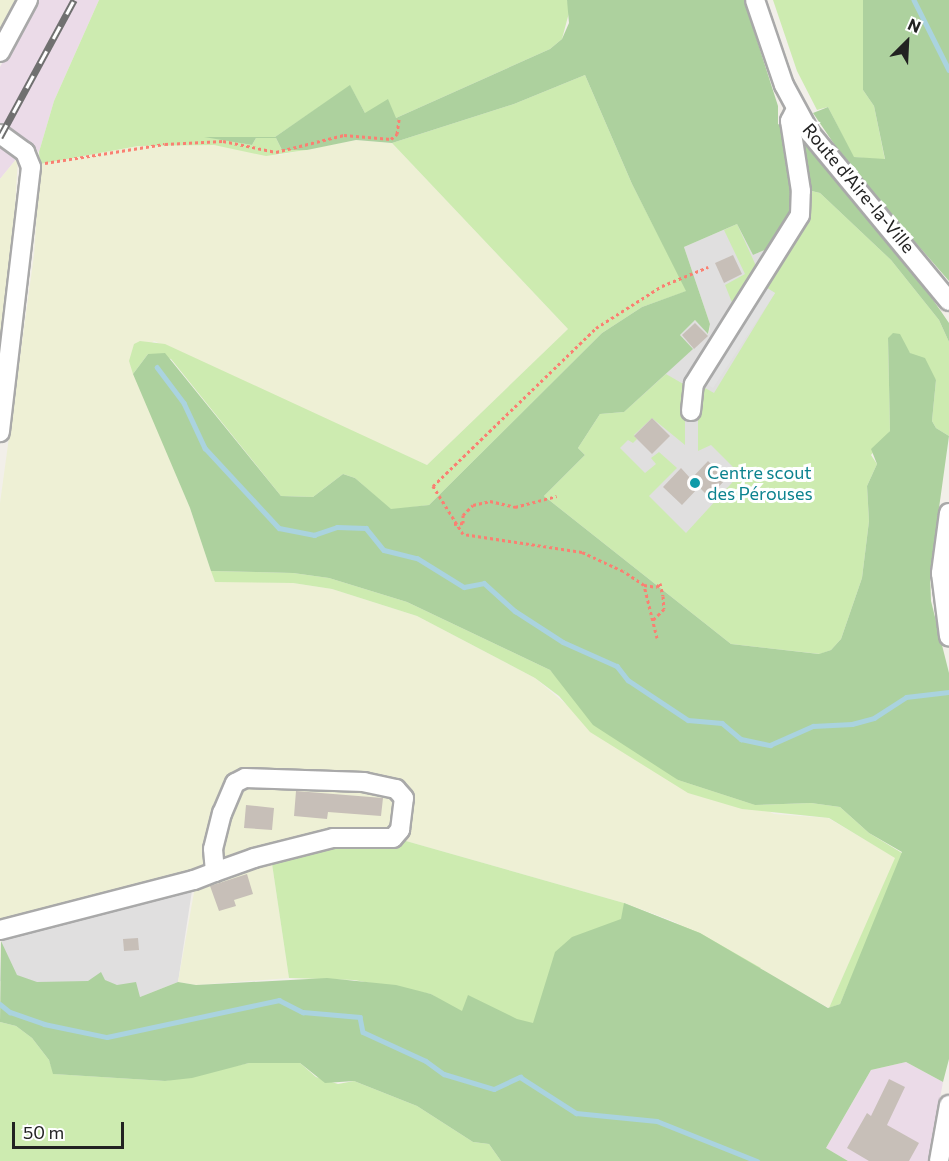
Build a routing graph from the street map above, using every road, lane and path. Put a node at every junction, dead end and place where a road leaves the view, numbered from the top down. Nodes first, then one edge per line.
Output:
1 (28, 0) edge
2 (755, 0) edge
3 (0, 52) edge
4 (796, 109) junction
5 (399, 118) dead end
6 (0, 134) edge
7 (31, 167) junction
8 (708, 267) dead end
9 (949, 302) edge
10 (691, 411) dead end
11 (0, 432) edge
12 (557, 495) dead end
13 (949, 513) edge
14 (454, 524) junction
15 (644, 585) junction
16 (652, 620) junction
17 (949, 636) edge
18 (657, 638) dead end
19 (215, 872) junction
20 (0, 930) edge
21 (949, 1105) edge
22 (939, 1161) edge

1 - 3 street
2 - 4 street, Route d'Aire-la-Ville
4 - 9 street, Route d'Aire-la-Ville
4 - 10 street
5 - 7 path
6 - 7 street
7 - 11 street
8 - 14 path
12 - 14 path
13 - 17 street
14 - 15 path
15 - 16 path
15 - 16 path
16 - 18 path
19 - 19 street
19 - 20 street
21 - 22 street

